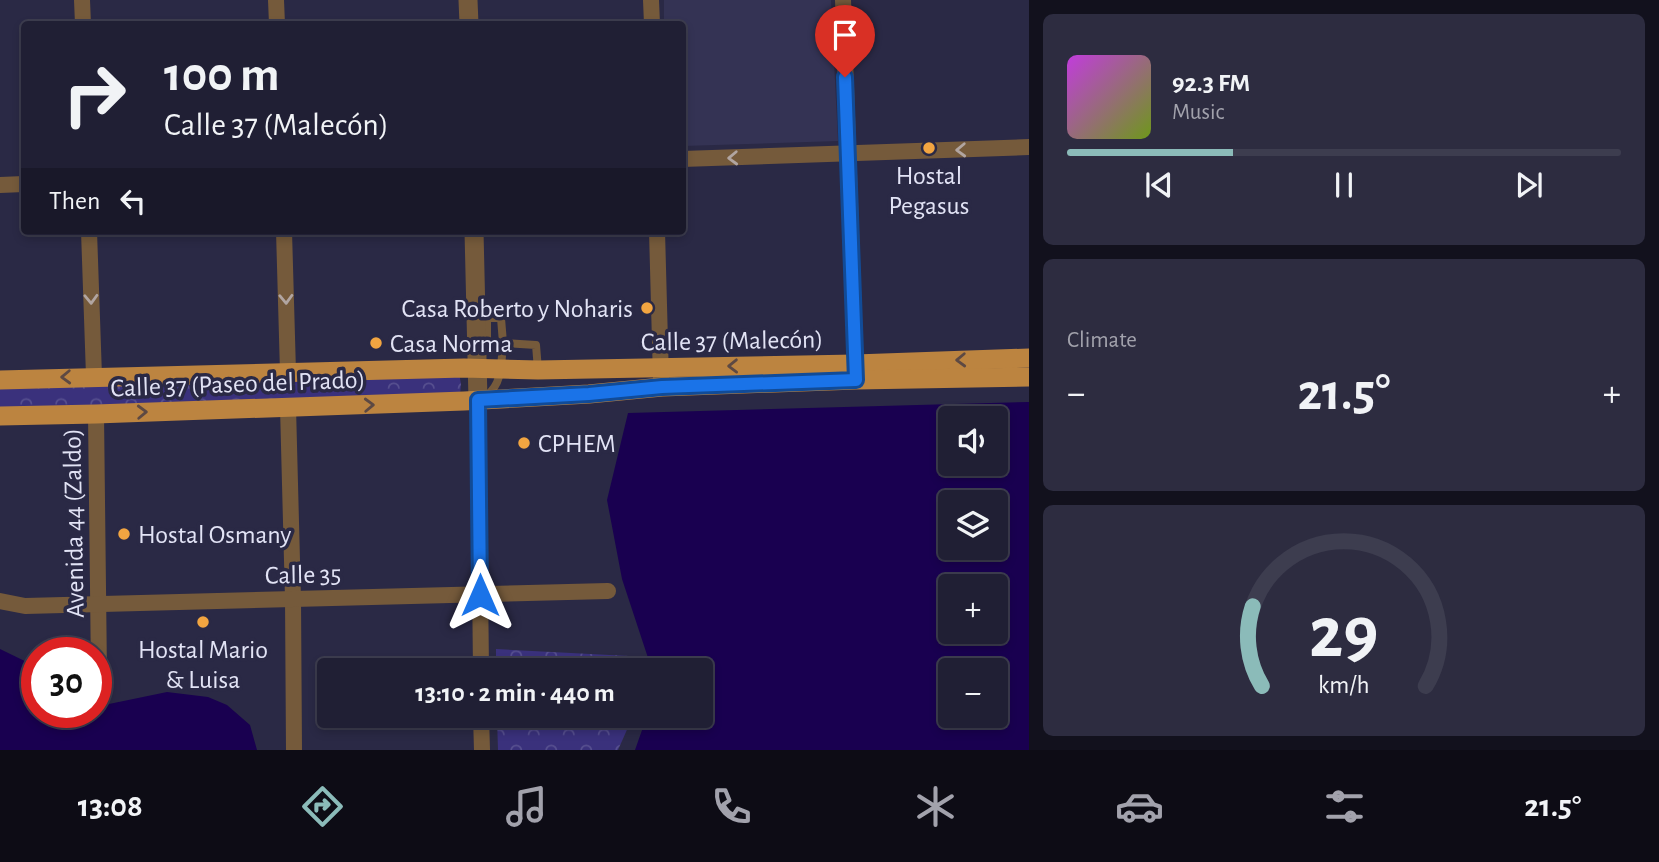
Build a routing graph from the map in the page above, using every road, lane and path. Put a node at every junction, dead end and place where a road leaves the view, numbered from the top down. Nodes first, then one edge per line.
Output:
1 (82, 0) edge
2 (276, 0) edge
3 (468, 0) edge
4 (651, 0) edge
5 (843, 0) edge
6 (83, 21) edge
7 (277, 21) edge
8 (469, 21) edge
9 (652, 21) edge
10 (1029, 147) edge
11 (848, 155) junction
12 (686, 159) edge
13 (21, 184) edge
14 (0, 186) edge
15 (89, 235) edge
16 (284, 235) edge
17 (474, 235) edge
18 (657, 235) edge
19 (481, 318) junction
20 (503, 343) junction
21 (482, 345) junction
22 (1029, 358) edge
23 (501, 364) junction
24 (477, 369) junction
25 (538, 370) junction
26 (288, 372) junction
27 (855, 372) junction
28 (94, 376) junction
29 (661, 377) junction
30 (1029, 377) edge
31 (0, 380) edge
32 (478, 400) junction
33 (288, 407) junction
34 (96, 414) junction
35 (0, 416) edge
36 (608, 591) dead end
37 (480, 595) junction
38 (293, 599) junction
39 (0, 601) edge
40 (99, 604) junction
41 (99, 637) edge
42 (481, 658) edge
43 (481, 728) edge
44 (294, 750) edge
45 (482, 750) edge

1 - 6 street
2 - 7 street
3 - 8 street
4 - 9 street
5 - 11 street
10 -> 11 street
11 -> 12 street
11 - 27 street
13 - 14 street
15 -> 28 street
16 -> 26 street
17 - 19 street
18 - 29 street
19 - 20 lane
19 - 21 street
20 - 23 lane
20 - 25 lane
21 - 23 lane
21 - 24 street
22 -> 27 main road, Calle 37 (Malecón)
23 - 24 main road, Calle 37 (Malecón)
23 - 25 main road, Calle 37 (Malecón)
23 - 32 lane
24 - 26 main road, Calle 37 (Paseo del Prado)
24 - 32 street
25 - 29 main road, Calle 37 (Malecón)
26 - 28 main road, Calle 37 (Paseo del Prado)
27 - 29 main road, Calle 37 (Malecón)
27 - 30 main road, Calle 37 (Malecón)
28 -> 31 main road, Calle 37 (Paseo del Prado)
29 - 32 main road, Calle 37 (Malecón)
33 -> 32 main road, Calle 37 (Paseo del Prado)
32 - 37 street
34 -> 33 main road, Calle 37 (Paseo del Prado)
33 - 38 street
34 - 35 main road, Calle 37 (Paseo del Prado)
34 - 40 street, Avenida 44 (Zaldo)
36 - 37 street, Calle 35
37 - 38 street, Calle 35
37 - 42 street
38 - 40 street, Calle 35
38 - 44 street
39 - 40 street, Calle 35
40 - 41 street, Avenida 44 (Zaldo)
43 - 45 street

